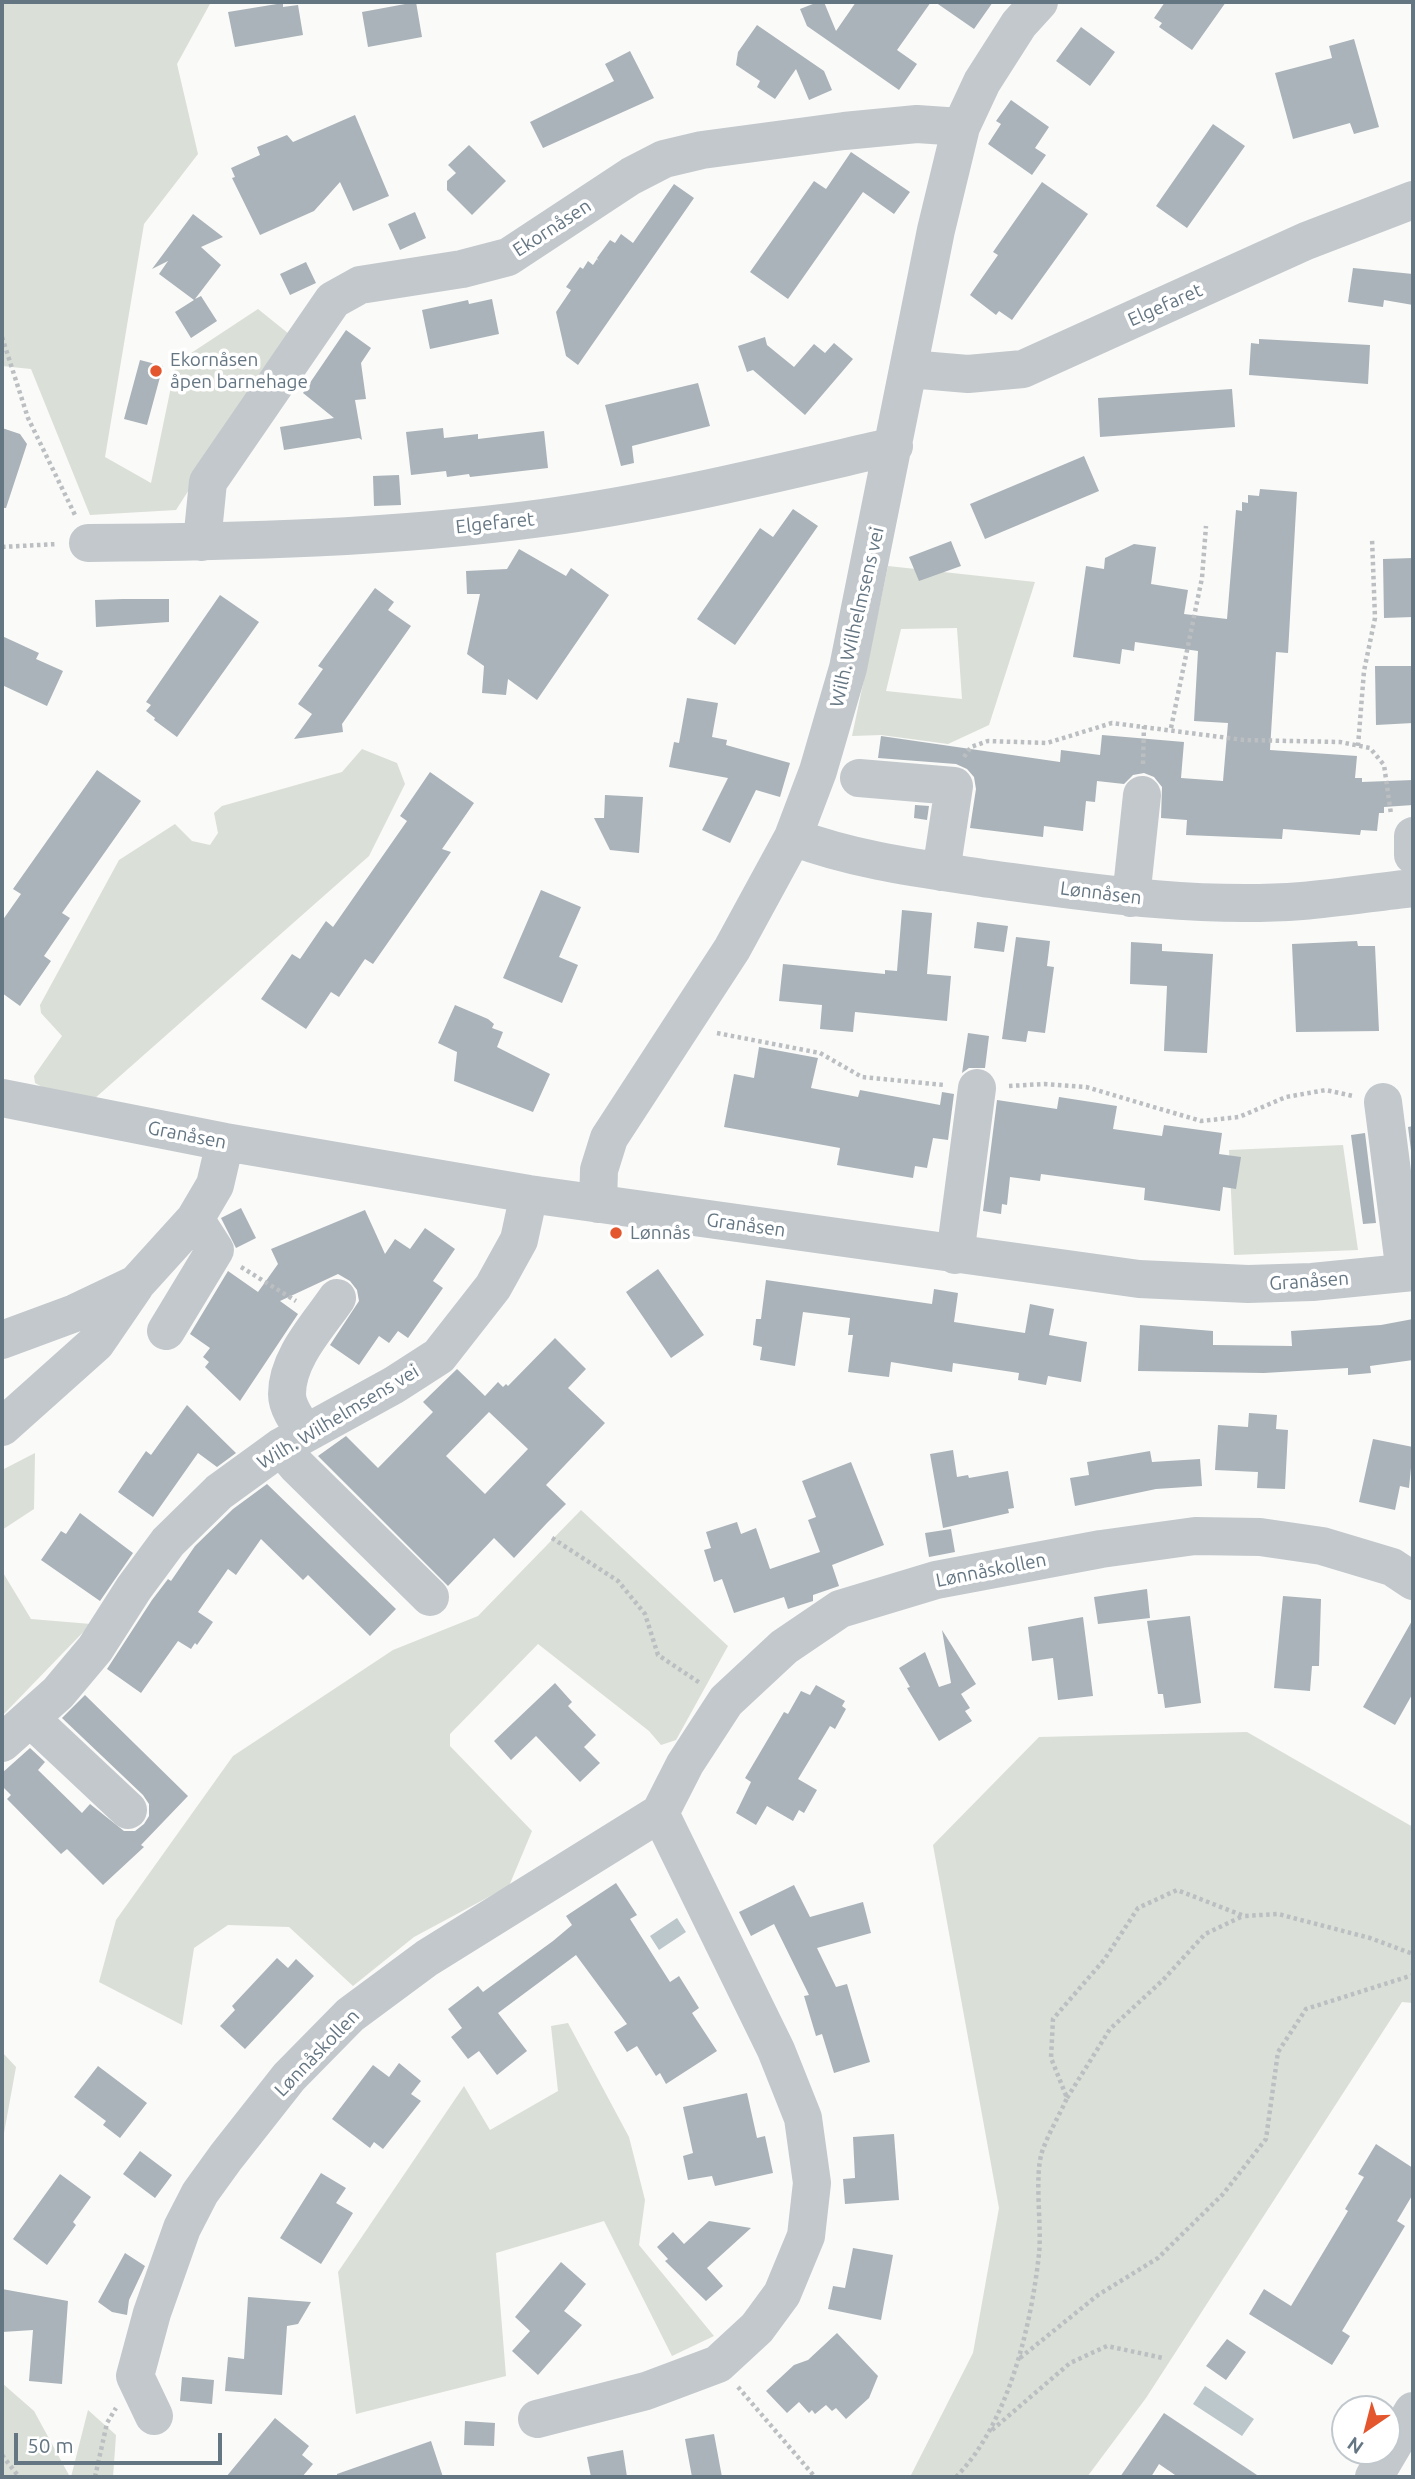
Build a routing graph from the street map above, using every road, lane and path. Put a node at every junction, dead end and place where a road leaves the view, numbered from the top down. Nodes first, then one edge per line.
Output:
1 (1039, 2) edge
2 (961, 127) junction
3 (1413, 200) edge
4 (2, 337) edge
5 (909, 369) junction
6 (894, 446) junction
7 (1206, 526) dead end
8 (1372, 538) dead end
9 (88, 542) junction
10 (202, 542) junction
11 (2, 547) edge
12 (1171, 728) junction
13 (1358, 746) junction
14 (859, 778) dead end
15 (954, 786) junction
16 (1142, 794) dead end
17 (793, 837) junction
18 (1407, 839) edge
19 (942, 872) junction
20 (1413, 888) edge
21 (1131, 898) junction
22 (682, 1023) junction
23 (977, 1088) junction
24 (2, 1098) edge
25 (1383, 1102) joint
26 (225, 1142) junction
27 (529, 1194) junction
28 (598, 1203) junction
29 (194, 1219) junction
30 (215, 1250) junction
31 (955, 1255) junction
32 (1409, 1272) edge
33 (136, 1284) junction
34 (330, 1308) joint
35 (166, 1331) dead end
36 (2, 1340) edge
37 (2, 1427) edge
38 (293, 1440) junction
39 (552, 1538) dead end
40 (1413, 1581) edge
41 (430, 1597) dead end
42 (726, 1701) junction
43 (10, 1733) edge
44 (128, 1810) dead end
45 (660, 1813) junction
46 (1244, 1916) junction
47 (1413, 1954) edge
48 (1413, 1975) edge
49 (1067, 2098) junction
50 (1163, 2358) dead end
51 (1019, 2359) junction
52 (719, 2364) junction
53 (135, 2376) junction
54 (1413, 2411) edge
55 (154, 2416) dead end
56 (537, 2418) dead end
57 (989, 2433) junction
58 (2, 2455) edge
59 (19, 2477) edge
60 (95, 2477) edge
61 (815, 2477) edge
62 (956, 2477) edge
63 (1374, 2477) edge

1 - 2 street, Wilh. Wilhelmsens vei
2 - 5 street, Wilh. Wilhelmsens vei
2 - 10 street, Ekornåsen
3 - 5 street, Elgefaret
4 - 9 path
5 - 6 street, Wilh. Wilhelmsens vei
6 - 10 street, Elgefaret
6 - 17 street, Wilh. Wilhelmsens vei
7 - 12 path
8 - 13 path
9 - 10 street, Elgefaret
9 - 11 path
12 - 13 path
12 - 15 path
13 - 18 path
14 - 15 street
15 - 19 street
16 - 21 street
17 - 19 street, Lønnåsen
17 - 22 street, Wilh. Wilhelmsens vei
19 - 21 street, Lønnåsen
20 - 21 street, Lønnåsen
22 - 23 path
22 - 28 street, Wilh. Wilhelmsens vei
23 - 25 path
23 - 31 street
24 - 26 street, Granåsen
25 - 32 street
26 - 27 street, Granåsen
26 - 29 street
27 - 28 street, Granåsen
27 - 38 street, Wilh. Wilhelmsens vei
28 - 31 street, Granåsen
29 - 30 street
29 - 33 street
30 - 34 path
30 - 35 street
31 - 32 street, Granåsen
33 - 36 street
33 - 37 street
34 - 38 street
38 - 41 street
38 - 43 street, Wilh. Wilhelmsens vei
39 - 42 path
40 - 42 street, Lønnåskollen
42 - 45 street, Lønnåskollen
43 - 44 street
45 - 52 street
45 - 53 street, Lønnåskollen
46 - 47 path
46 - 49 path
46 - 49 path
48 - 51 path
49 - 51 path
50 - 57 path
51 - 57 path
52 - 56 street
52 - 61 path
53 - 55 street
53 - 60 path
54 - 63 street
57 - 62 path
58 - 59 path

